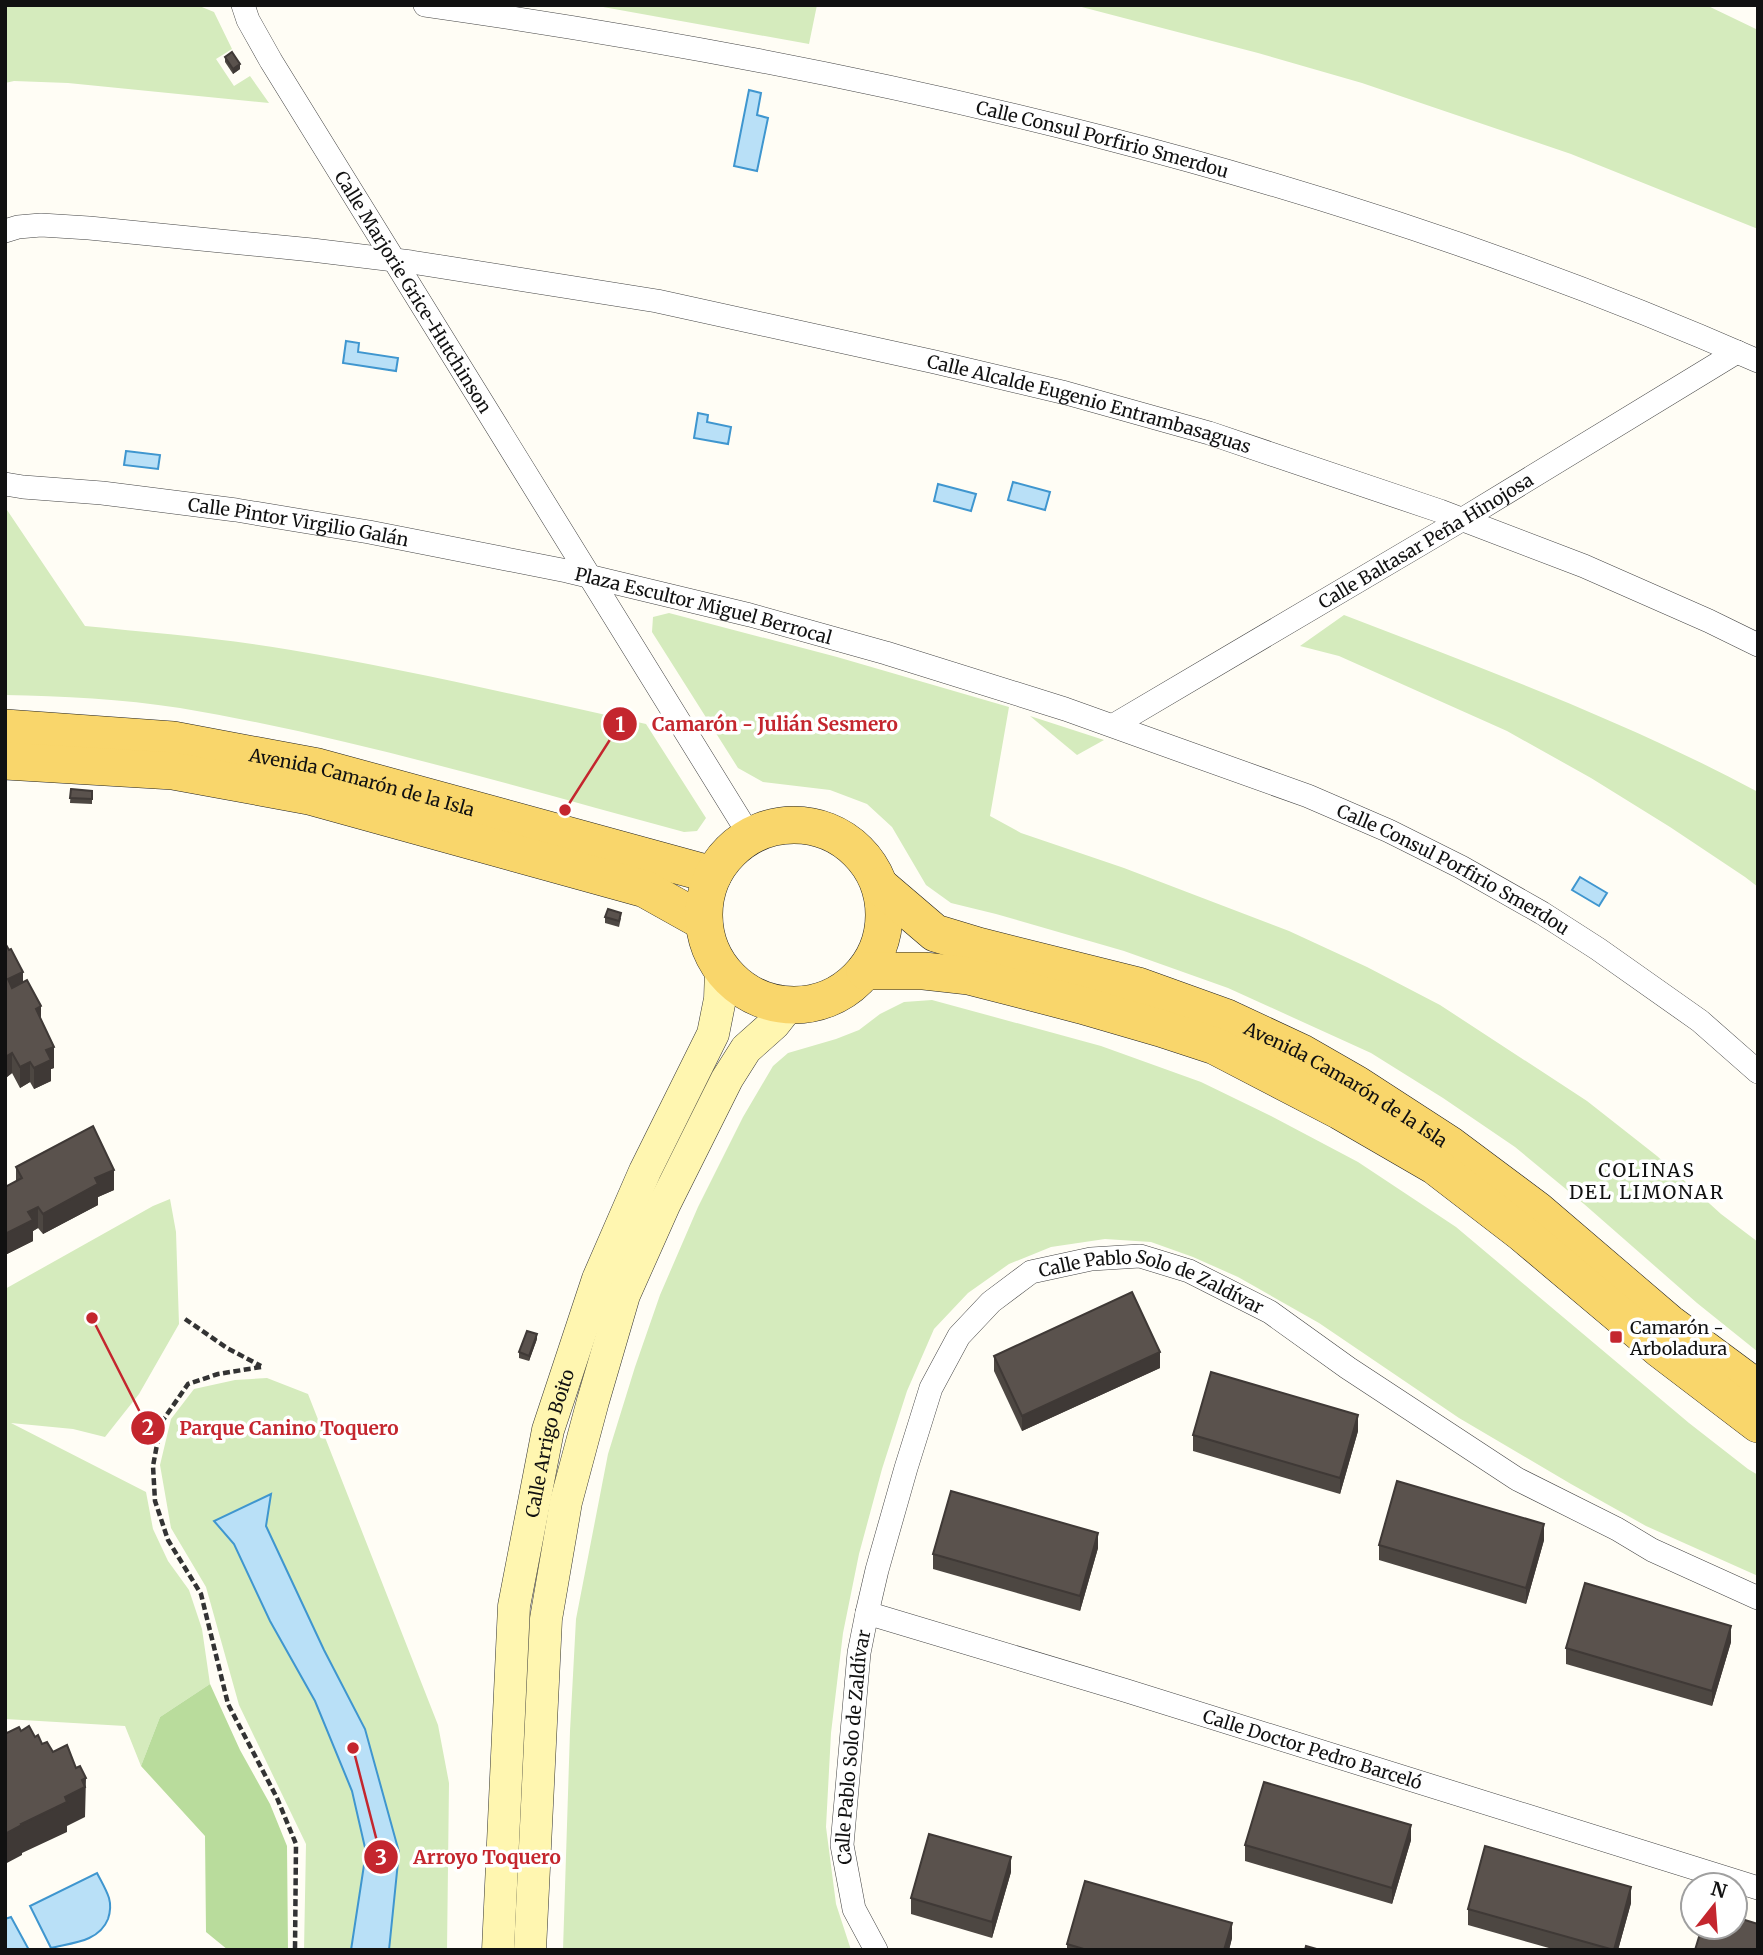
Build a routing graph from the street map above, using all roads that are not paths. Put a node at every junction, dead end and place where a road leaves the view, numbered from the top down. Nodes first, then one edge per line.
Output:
1 (243, 5) edge
2 (425, 5) edge
3 (5, 231) edge
4 (393, 260) junction
5 (1747, 356) edge
6 (5, 484) edge
7 (1463, 519) junction
8 (588, 576) junction
9 (1758, 645) edge
10 (1114, 725) junction
11 (5, 728) edge
12 (5, 761) edge
13 (750, 836) junction
14 (713, 874) junction
15 (880, 886) junction
16 (704, 922) junction
17 (721, 968) junction
18 (865, 971) junction
19 (789, 1005) junction
20 (1758, 1072) edge
21 (1758, 1389) edge
22 (1758, 1424) edge
23 (1758, 1598) edge
24 (867, 1613) junction
25 (1758, 1888) edge
26 (498, 1950) edge
27 (530, 1950) edge
28 (876, 1950) edge

1 - 4 street, Calle Marjorie Grice-Hutchinson
2 - 5 street, Calle Consul Porfirio Smerdou
3 - 4 street
4 - 7 street, Calle Alcalde Eugenio Entrambasaguas
4 - 8 street, Calle Marjorie Grice-Hutchinson
5 - 7 street, Calle Baltasar Peña Hinojosa
6 - 8 street, Calle Pintor Virgilio Galán
7 - 9 street, Calle Alcalde Eugenio Entrambasaguas
7 - 10 street, Calle Baltasar Peña Hinojosa
8 - 10 street, Plaza Escultor Miguel Berrocal
8 - 13 street, Plaza Escultor Miguel Berrocal
10 - 20 street, Calle Consul Porfirio Smerdou
11 - 14 main road, Avenida Camarón de la Isla
12 - 16 main road, Avenida Camarón de la Isla
13 - 14 main road
13 - 15 main road
14 - 16 main road
15 - 18 main road
15 - 21 main road, Avenida Camarón de la Isla
16 - 17 main road
17 - 19 main road
17 - 26 main road, Calle Arrigo Boito
18 - 19 main road
18 - 22 main road, Avenida Camarón de la Isla
19 - 27 main road, Calle Arrigo Boito
23 - 24 street, Calle Pablo Solo de Zaldívar
24 - 25 street, Calle Doctor Pedro Barceló
24 - 28 street, Calle Pablo Solo de Zaldívar

